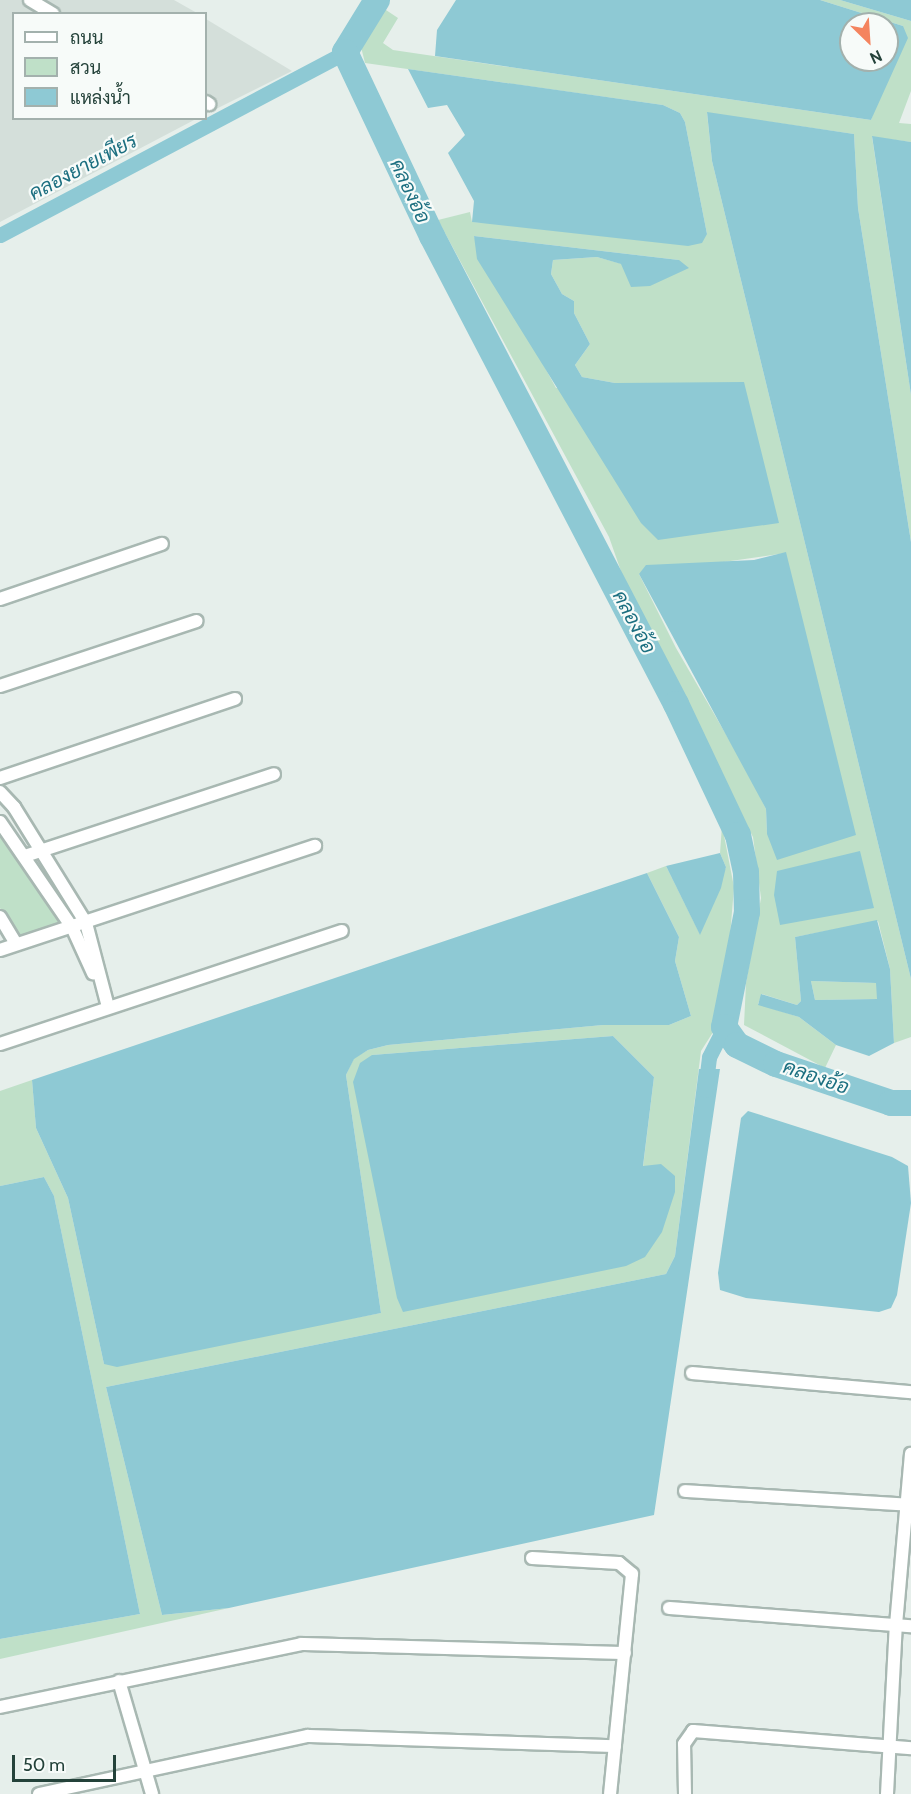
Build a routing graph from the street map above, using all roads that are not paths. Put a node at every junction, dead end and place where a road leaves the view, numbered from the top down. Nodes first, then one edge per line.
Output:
1 (30, 0) edge
2 (50, 12) edge
3 (162, 544) dead end
4 (0, 598) edge
5 (198, 621) dead end
6 (0, 686) edge
7 (235, 699) dead end
8 (274, 774) dead end
9 (0, 778) edge
10 (0, 792) edge
11 (0, 822) edge
12 (315, 846) dead end
13 (42, 850) junction
14 (25, 856) junction
15 (0, 917) edge
16 (86, 923) junction
17 (72, 927) junction
18 (342, 931) dead end
19 (16, 944) junction
20 (0, 950) edge
21 (108, 1007) junction
22 (0, 1044) edge
23 (692, 1373) dead end
24 (911, 1392) edge
25 (911, 1454) edge
26 (685, 1491) dead end
27 (908, 1505) edge
28 (532, 1558) dead end
29 (669, 1608) dead end
30 (896, 1626) junction
31 (911, 1626) edge
32 (625, 1653) junction
33 (119, 1681) junction
34 (0, 1707) edge
35 (615, 1746) junction
36 (890, 1747) junction
37 (911, 1748) edge
38 (146, 1771) junction
39 (39, 1794) edge
40 (152, 1794) edge
41 (610, 1794) edge
42 (686, 1794) edge
43 (887, 1794) edge

1 - 2 street
3 - 4 street
5 - 6 street
7 - 9 street
8 - 13 street
10 - 13 street
11 - 14 street
12 - 16 street
13 - 14 street
13 - 16 street
14 - 17 street
15 - 19 street
16 - 17 street
16 - 21 street
17 - 19 street
17 - 21 street
18 - 21 street
19 - 20 street
21 - 22 street
23 - 24 street
25 - 27 street
26 - 27 street
27 - 30 street
28 - 32 street
29 - 30 street
30 - 31 street
30 - 36 street
32 - 33 street
32 - 35 street
33 - 34 street
33 - 38 street
35 - 38 street
35 - 41 street
36 - 37 street
36 - 42 street
36 - 43 street
38 - 39 street
38 - 40 street

